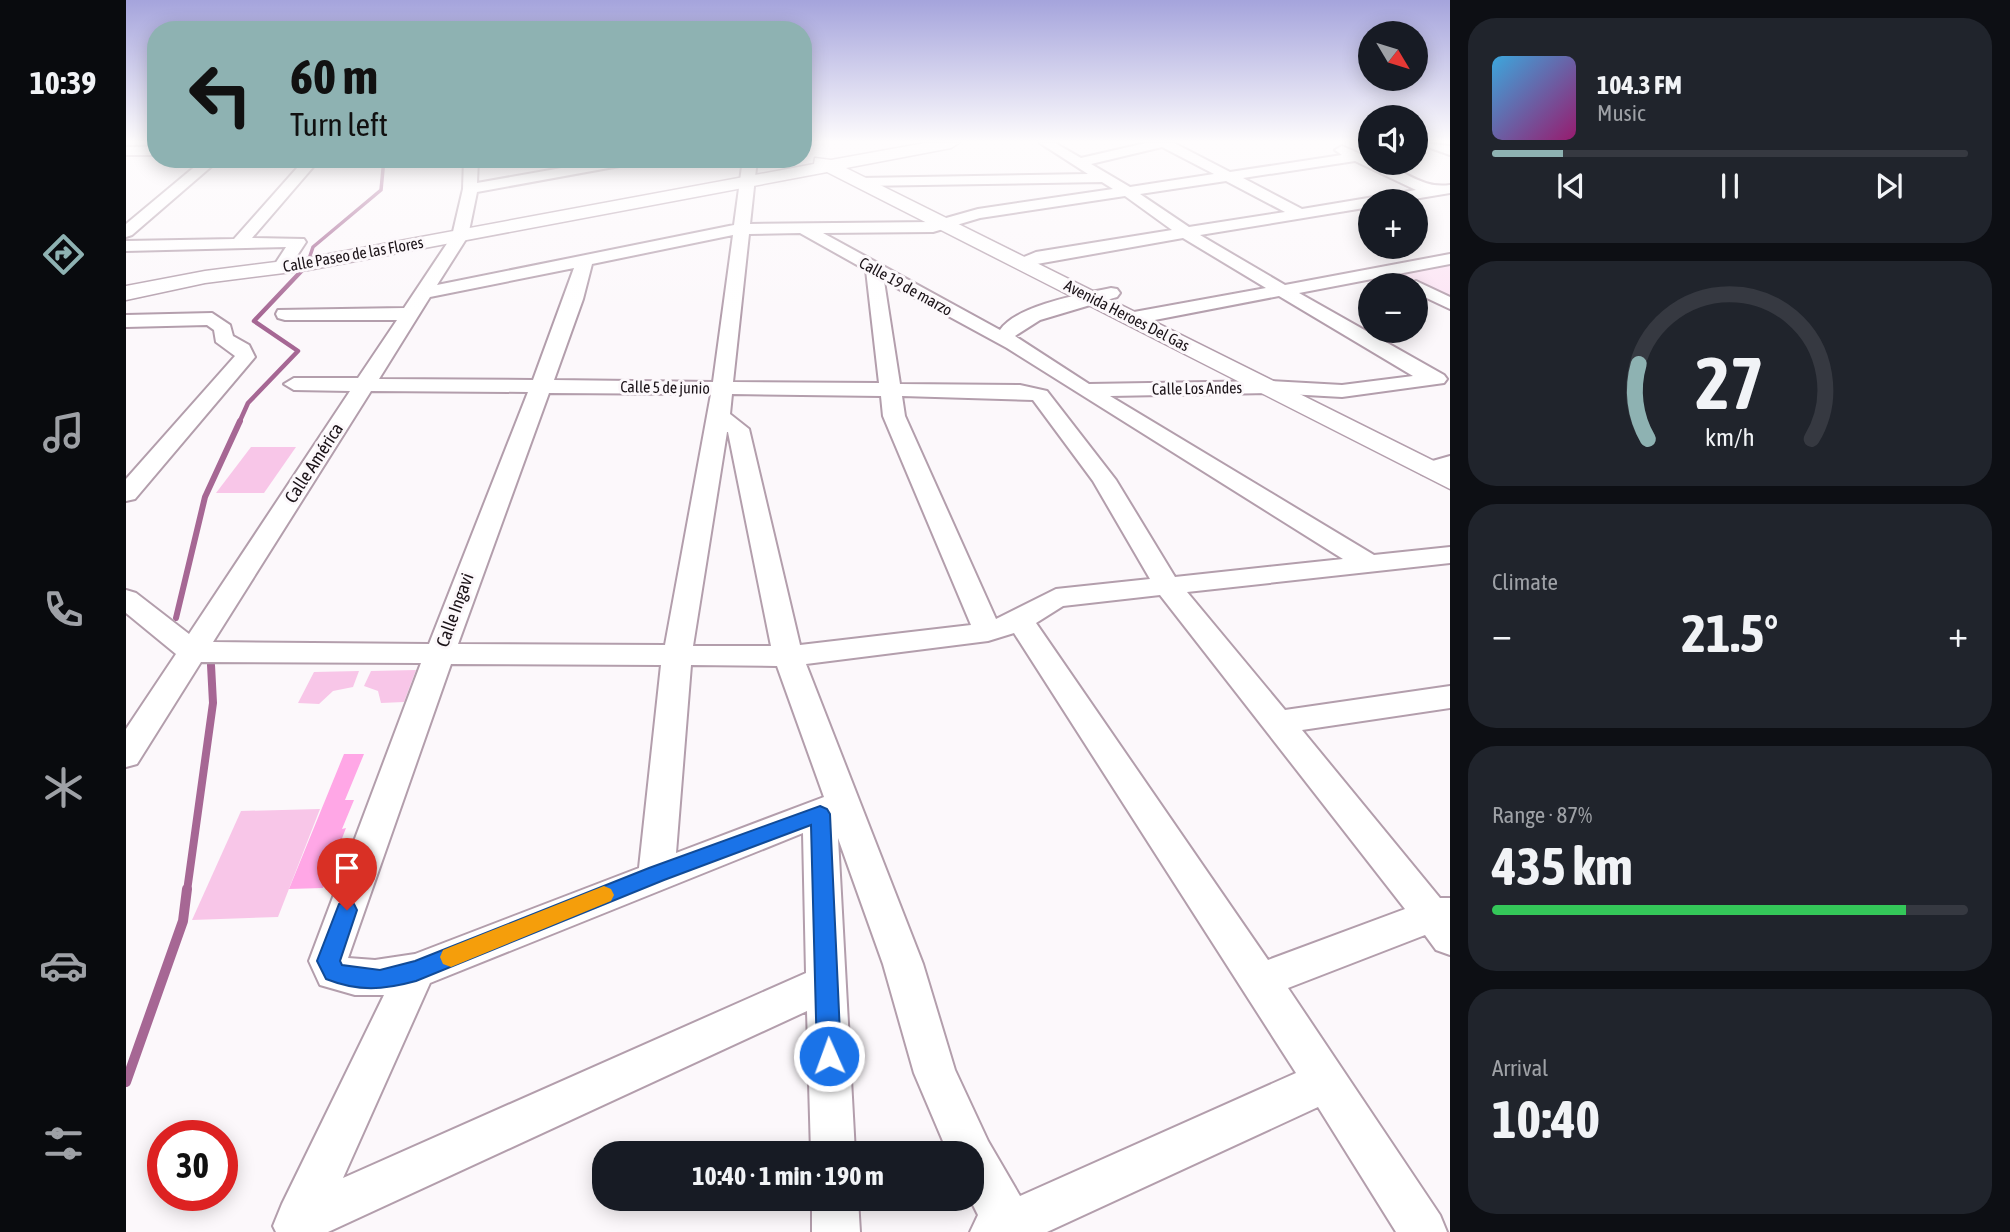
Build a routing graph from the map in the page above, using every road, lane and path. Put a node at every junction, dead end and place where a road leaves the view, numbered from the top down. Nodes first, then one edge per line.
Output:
1 (164, 200) edge
2 (276, 200) edge
3 (468, 200) edge
4 (615, 200) edge
5 (744, 200) edge
6 (907, 200) edge
7 (1073, 200) edge
8 (1140, 200) edge
9 (1275, 200) edge
10 (1375, 200) edge
11 (1447, 200) edge
12 (1428, 204) edge
13 (1298, 212) junction
14 (1358, 216) edge
15 (950, 223) junction
16 (1318, 223) junction
17 (740, 229) junction
18 (803, 229) junction
19 (126, 232) edge
20 (460, 236) junction
21 (1192, 237) junction
22 (238, 243) junction
23 (126, 246) edge
24 (1450, 259) edge
25 (584, 261) junction
26 (1038, 264) junction
27 (281, 267) junction
28 (874, 268) junction
29 (1386, 270) junction
30 (1391, 273) edge
31 (197, 279) junction
32 (126, 286) edge
33 (1280, 289) junction
34 (126, 293) edge
35 (425, 293) junction
36 (1428, 293) edge
37 (1102, 295) junction
38 (1450, 304) edge
39 (285, 314) dead end
40 (410, 314) junction
41 (1143, 316) junction
42 (127, 322) edge
43 (1009, 343) junction
44 (1441, 378) edge
45 (294, 383) dead end
46 (365, 384) junction
47 (539, 385) junction
48 (1269, 387) junction
49 (1307, 389) junction
50 (1087, 390) junction
51 (889, 391) junction
52 (721, 402) junction
53 (1445, 468) edge
54 (126, 494) edge
55 (1448, 557) edge
56 (1368, 562) junction
57 (1166, 584) junction
58 (126, 599) edge
59 (1004, 626) junction
60 (192, 652) junction
61 (440, 653) junction
62 (788, 656) junction
63 (677, 657) junction
64 (1450, 697) edge
65 (1276, 723) junction
66 (126, 755) edge
67 (832, 809) junction
68 (656, 874) junction
69 (1443, 922) edge
70 (416, 971) junction
71 (1260, 981) junction
72 (827, 983) junction
73 (1326, 1081) junction
74 (833, 1141) edge
75 (964, 1141) edge
76 (984, 1184) edge
77 (835, 1211) edge
78 (297, 1226) edge
79 (1006, 1229) edge
80 (836, 1232) edge
81 (1423, 1232) edge

1 - 19 street
2 - 22 street
3 - 20 street, Calle América
4 - 20 street, Calle Paseo de las Flores
5 - 17 street
6 - 15 street, Avenida Heroes Del Gas
7 - 15 street
8 - 21 street
9 - 13 street
10 - 13 street
11 - 12 street
13 - 16 street
13 - 21 street
14 - 16 street
15 - 18 street
15 - 26 street, Avenida Heroes Del Gas
16 - 21 street
17 - 18 street
17 - 25 street
17 - 52 street
18 - 28 street, Calle 19 de marzo
20 - 27 street, Calle Paseo de las Flores
20 - 35 street, Calle América
21 - 26 street
21 - 26 street
21 - 33 street
22 - 23 street
22 - 27 street
24 - 29 street
25 - 35 street
25 - 47 street, Calle Ingavi
26 - 37 street, Avenida Heroes Del Gas
27 - 31 street, Calle Paseo de las Flores
28 - 43 street, Calle 19 de marzo
28 - 51 street
29 - 30 street
29 - 33 street
31 - 32 street
31 - 34 street, Calle Paseo de las Flores
33 - 41 street
33 - 44 street
35 - 40 street, Calle América
36 - 38 street
37 - 41 street, Avenida Heroes Del Gas
37 - 43 street
39 - 40 street
40 - 46 street, Calle América
41 - 48 street, Avenida Heroes Del Gas
41 - 49 street, Avenida Heroes Del Gas
42 - 54 street
43 - 50 street, Calle 19 de marzo
44 - 49 street, Calle Los Andes
45 - 46 street, Calle 5 de junio
46 - 47 street, Calle 5 de junio
46 - 60 street, Calle América
47 - 52 street, Calle 5 de junio
47 - 61 street, Calle Ingavi
48 - 49 street, Calle Los Andes
48 - 50 street, Calle Los Andes
48 - 53 street, Avenida Heroes Del Gas
49 - 53 street, Avenida Heroes Del Gas
50 - 56 street, Calle 19 de marzo
51 - 52 street, Calle 5 de junio
51 - 57 street, Calle 5 de junio
51 - 59 street
52 - 62 street
52 - 63 street
55 - 56 street
56 - 57 street
57 - 59 street
57 - 65 street
58 - 60 street
59 - 62 street
59 - 71 street
60 - 61 street
60 - 66 street, Calle América
61 - 63 street
61 - 70 street, Calle Ingavi
62 - 63 street
62 - 67 street
63 - 68 street
64 - 65 street
65 - 69 street
67 - 68 street
67 - 72 street
67 - 75 street
68 - 70 street
69 - 71 street
70 - 78 street
71 - 73 street
72 - 74 street
72 - 78 street
73 - 79 street
73 - 81 street
76 - 79 street
77 - 80 street

